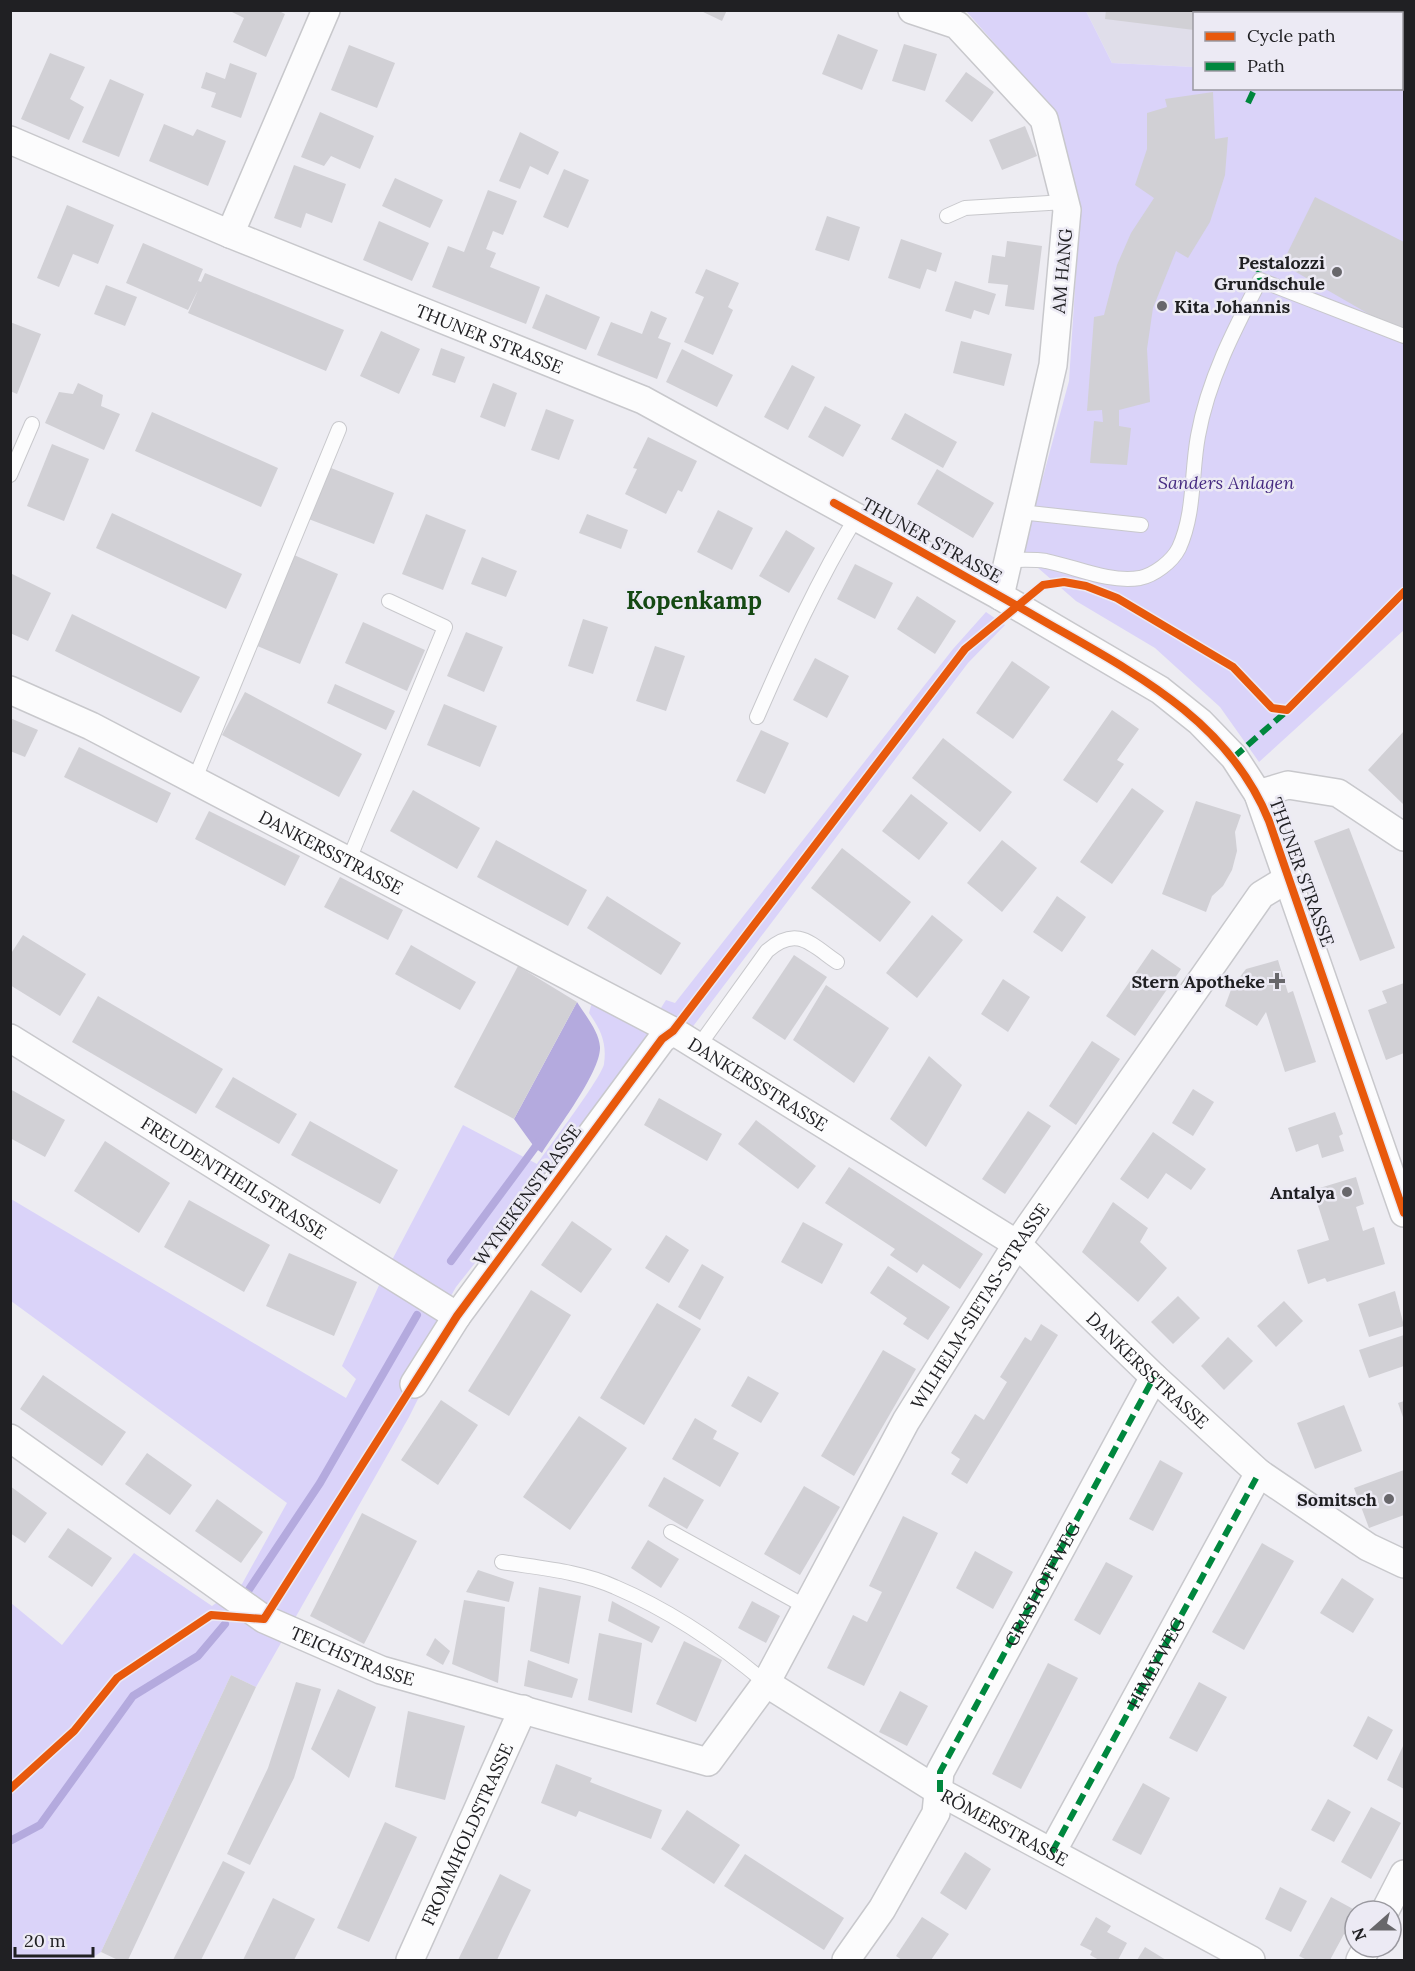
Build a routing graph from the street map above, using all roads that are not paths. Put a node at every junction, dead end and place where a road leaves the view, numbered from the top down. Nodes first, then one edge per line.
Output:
1 (326, 10) edge
2 (912, 10) edge
3 (10, 140) edge
4 (1065, 202) junction
5 (947, 216) dead end
6 (230, 234) junction
7 (1404, 336) edge
8 (32, 424) dead end
9 (339, 429) dead end
10 (10, 475) edge
11 (1020, 512) junction
12 (858, 516) junction
13 (1141, 525) dead end
14 (1009, 560) junction
15 (1000, 596) junction
16 (389, 601) dead end
17 (10, 690) edge
18 (757, 717) dead end
19 (194, 781) junction
20 (1258, 794) junction
21 (1404, 837) edge
22 (348, 862) junction
23 (1288, 878) junction
24 (837, 962) dead end
25 (673, 1031) junction
26 (10, 1038) edge
27 (698, 1047) junction
28 (1404, 1213) edge
29 (1017, 1244) junction
30 (457, 1316) junction
31 (1154, 1377) junction
32 (414, 1384) dead end
33 (10, 1438) edge
34 (1259, 1473) junction
35 (671, 1532) dead end
36 (502, 1562) dead end
37 (1404, 1564) edge
38 (808, 1608) junction
39 (766, 1683) junction
40 (523, 1709) junction
41 (708, 1762) joint
42 (940, 1792) junction
43 (1052, 1852) junction
44 (1404, 1874) edge
45 (1391, 1899) edge
46 (410, 1960) edge
47 (846, 1960) edge
48 (1251, 1960) edge

1 - 6 street
2 - 4 street, AM HANG
3 - 6 street, THUNER STRASSE
4 - 5 lane
4 - 11 street, AM HANG
6 - 12 street, THUNER STRASSE
7 - 14 lane
8 - 10 lane
9 - 19 lane
11 - 13 lane
11 - 14 street, AM HANG
12 - 15 street, THUNER STRASSE
12 - 18 lane
14 - 15 street, AM HANG
15 - 20 street, THUNER STRASSE
16 - 22 lane
17 - 19 street, DANKERSSTRASSE
19 - 22 street, DANKERSSTRASSE
20 - 21 street
20 - 23 street, THUNER STRASSE
22 - 25 street, DANKERSSTRASSE
23 - 28 street, THUNER STRASSE
23 - 29 street, WILHELM-SIETAS-STRASSE
24 - 27 lane
25 - 27 street, DANKERSSTRASSE
25 - 30 street, WYNEKENSTRASSE
26 - 30 street, FREUDENTHEILSTRASSE
27 - 29 street, DANKERSSTRASSE
29 - 31 street, DANKERSSTRASSE
29 - 38 street, WILHELM-SIETAS-STRASSE
30 - 32 street, WYNEKENSTRASSE
31 - 34 street, DANKERSSTRASSE
31 - 42 street, GRASHOFFWEG
33 - 40 street, TEICHSTRASSE
34 - 37 street, DANKERSSTRASSE
34 - 43 street, HIMLYWEG
35 - 38 lane
36 - 39 lane
38 - 39 street, WILHELM-SIETAS-STRASSE
39 - 41 street, WILHELM-SIETAS-STRASSE
39 - 42 street, RÖMERSTRASSE
40 - 41 street, TEICHSTRASSE
40 - 46 street, FROMMHOLDSTRASSE
42 - 43 street, RÖMERSTRASSE
42 - 47 street, GRASHOFFWEG
43 - 48 street, RÖMERSTRASSE
44 - 45 street

